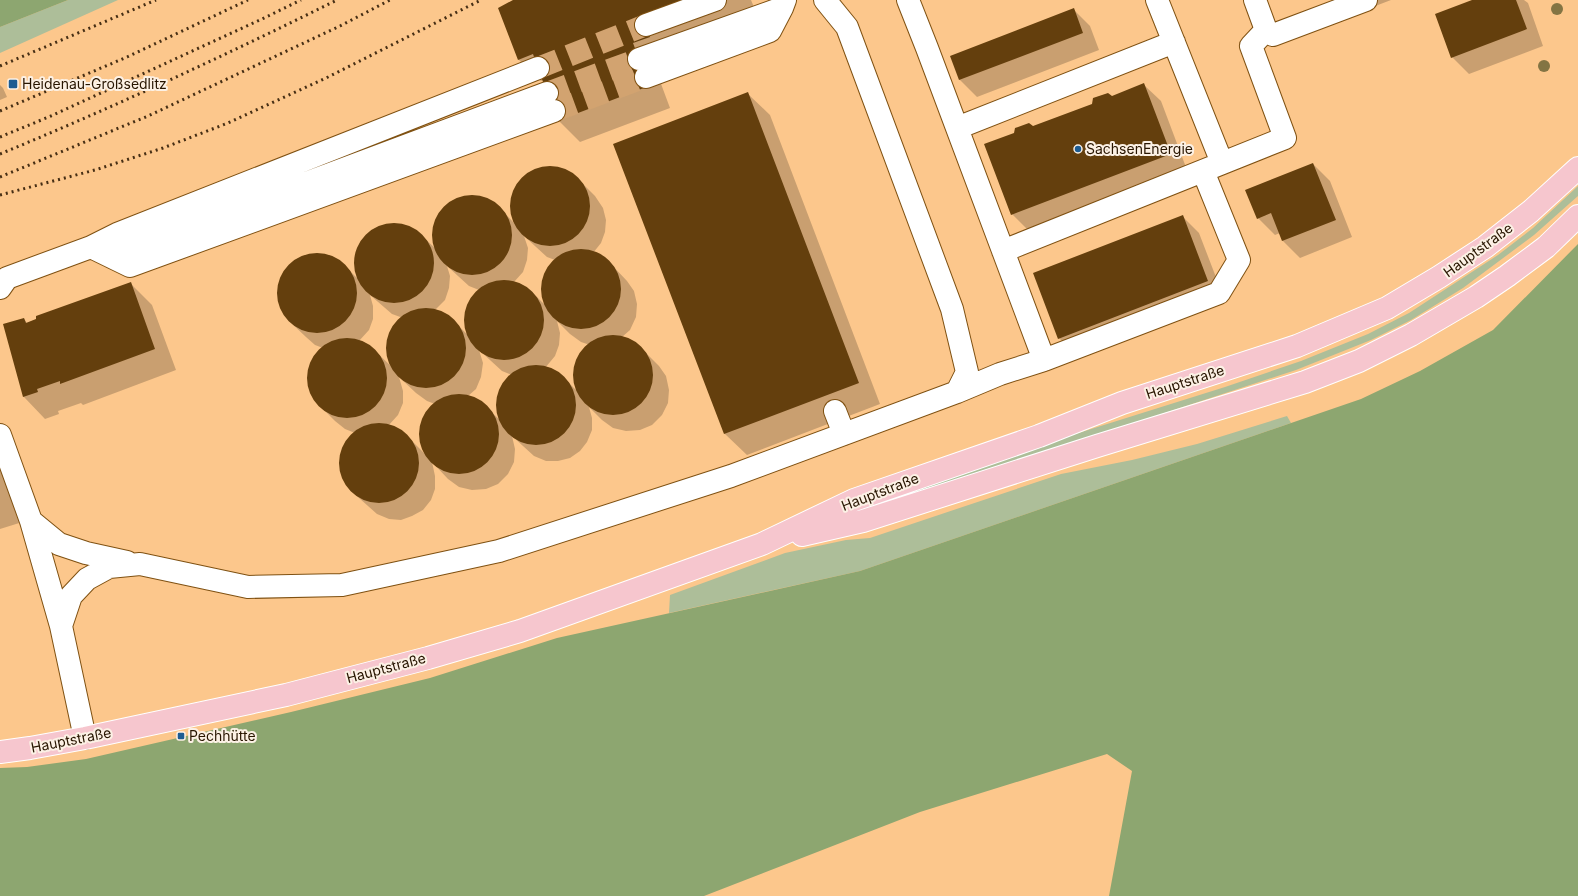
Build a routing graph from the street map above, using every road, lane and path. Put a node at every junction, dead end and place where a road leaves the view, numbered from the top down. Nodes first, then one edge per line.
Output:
1 (715, 0) edge
2 (824, 0) edge
3 (908, 0) edge
4 (1157, 0) edge
5 (1255, 0) edge
6 (1366, 0) edge
7 (783, 4) edge
8 (646, 25) tunnel mouth
9 (1266, 30) junction
10 (1174, 42) junction
11 (538, 68) tunnel mouth
12 (643, 68) tunnel mouth
13 (551, 102) tunnel mouth
14 (957, 128) junction
15 (1212, 167) junction
16 (1578, 168) edge
17 (1578, 216) edge
18 (91, 247) junction
19 (1003, 251) junction
20 (0, 288) edge
21 (1044, 360) junction
22 (957, 392) junction
23 (835, 411) dead end
24 (844, 434) junction
25 (0, 435) edge
26 (31, 521) junction
27 (762, 544) junction
28 (140, 564) junction
29 (61, 626) junction
30 (85, 738) junction
31 (0, 752) edge

1 - 8 lane
2 - 22 lane
3 - 14 lane
4 - 10 lane
5 - 9 lane
6 - 9 lane
7 - 12 lane
9 - 15 lane
10 - 14 lane
10 - 15 lane
11 - 18 lane
13 - 18 lane
14 - 19 lane
15 - 19 lane
15 - 21 lane
16 - 27 main road, Hauptstraße
17 - 27 main road, Hauptstraße
18 - 20 lane
19 - 21 lane
21 - 22 lane
22 - 24 lane
23 - 24 lane
24 - 28 lane
25 - 26 lane
26 - 28 lane
26 - 29 lane
27 - 30 main road, Hauptstraße
28 - 29 lane
29 - 30 lane
30 - 31 main road, Hauptstraße

